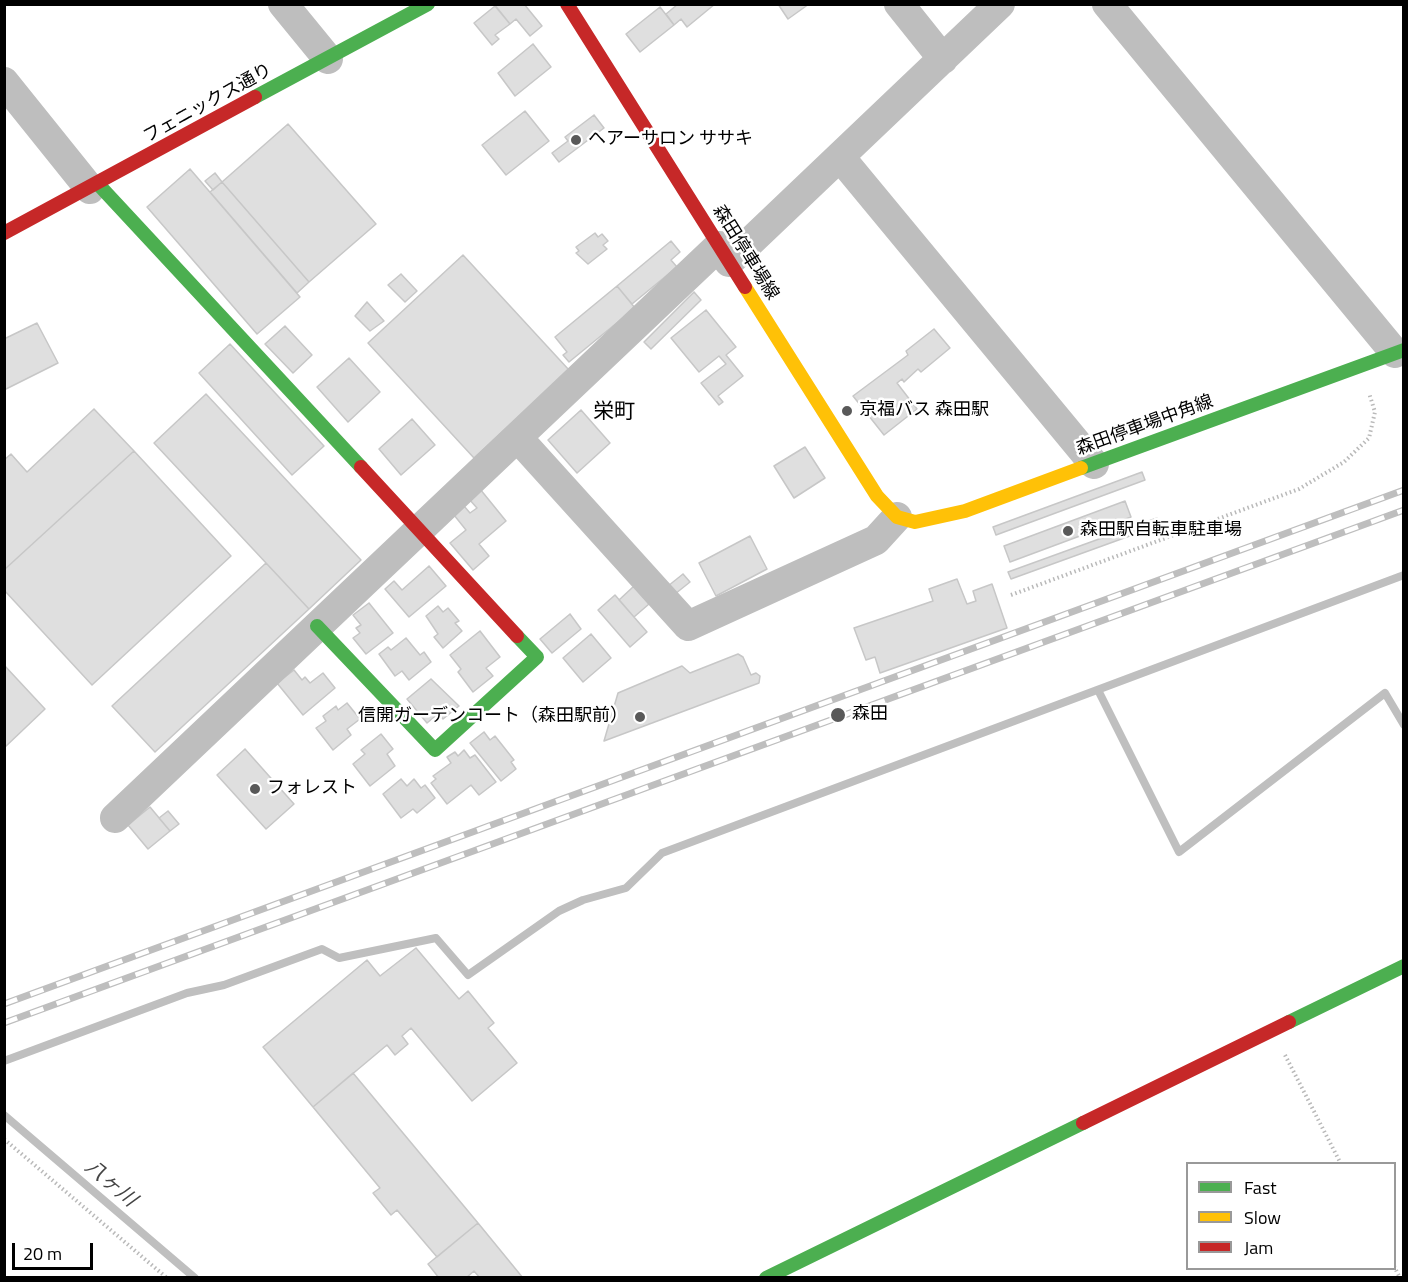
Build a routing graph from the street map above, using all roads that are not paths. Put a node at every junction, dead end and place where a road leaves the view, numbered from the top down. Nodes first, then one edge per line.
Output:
1 (284, 4) edge
2 (428, 4) edge
3 (567, 4) edge
4 (898, 4) edge
5 (1000, 4) edge
6 (1107, 4) edge
7 (328, 59) junction
8 (943, 59) junction
9 (4, 82) edge
10 (840, 156) junction
11 (94, 186) junction
12 (4, 232) edge
13 (724, 254) junction
14 (1399, 352) edge
15 (517, 437) junction
16 (1094, 464) junction
17 (897, 517) junction
18 (418, 531) junction
19 (317, 626) junction
20 (115, 818) dead end
21 (1404, 966) edge
22 (766, 1278) edge

1 - 7 street
2 - 7 street, フェニックス通り
3 - 13 street, 森田停車場線
4 - 8 street
5 - 8 street
6 - 14 street
7 - 11 street, フェニックス通り
8 - 10 street
9 - 11 street
10 - 13 street
10 - 16 street
11 - 12 street, フェニックス通り
11 - 18 street
13 - 15 street
13 - 17 street, 森田停車場線
14 - 16 street, 森田停車場中角線
15 - 17 street
15 - 18 street
16 - 17 street, 森田停車場中角線
18 - 19 street
18 - 19 street
19 - 20 street
21 - 22 street

